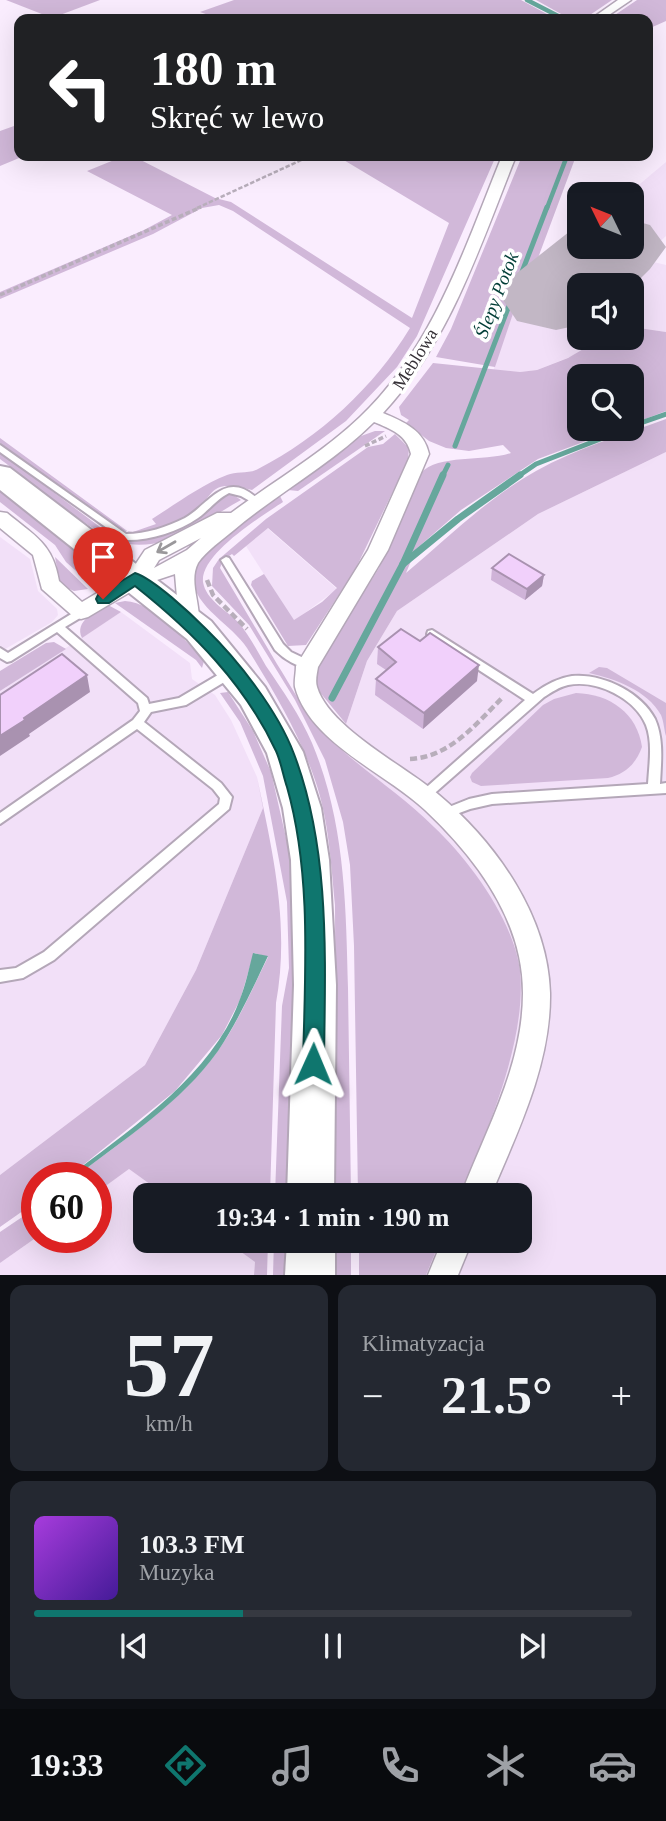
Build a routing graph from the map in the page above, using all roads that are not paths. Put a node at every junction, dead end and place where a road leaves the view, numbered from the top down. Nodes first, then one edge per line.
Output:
1 (625, 0) edge
2 (604, 14) edge
3 (507, 161) edge
4 (372, 415) junction
5 (0, 448) edge
6 (0, 475) edge
7 (252, 503) junction
8 (0, 519) edge
9 (194, 555) junction
10 (226, 560) dead end
11 (135, 579) junction
12 (81, 612) junction
13 (190, 621) junction
14 (58, 627) junction
15 (432, 634) edge
16 (2, 657) edge
17 (308, 665) junction
18 (234, 670) junction
19 (534, 700) junction
20 (146, 709) junction
21 (137, 723) junction
22 (660, 788) edge
23 (424, 796) junction
24 (443, 814) junction
25 (0, 819) edge
26 (0, 976) edge
27 (311, 1183) edge
28 (481, 1183) edge
29 (311, 1253) edge
30 (452, 1253) edge
31 (310, 1275) edge
32 (443, 1275) edge

1 - 2 street
3 - 4 street, Meblowa
4 - 7 street, Meblowa
4 - 17 street
5 - 7 lane
6 - 11 main road
7 - 9 street, Meblowa
7 -> 11 street, Meblowa
8 - 12 street
9 - 11 street, Meblowa
9 - 13 street
10 - 17 lane
11 - 12 street
11 - 13 main road
12 - 14 lane
13 - 18 main road
14 - 16 lane
14 - 20 lane
15 - 19 lane
17 - 23 street
18 - 20 lane
18 - 27 main road
19 - 22 lane
19 - 23 lane
20 - 21 lane
21 - 25 lane
21 - 26 lane
22 - 24 lane
23 - 24 street
24 - 28 street
29 - 31 main road
30 - 32 street

